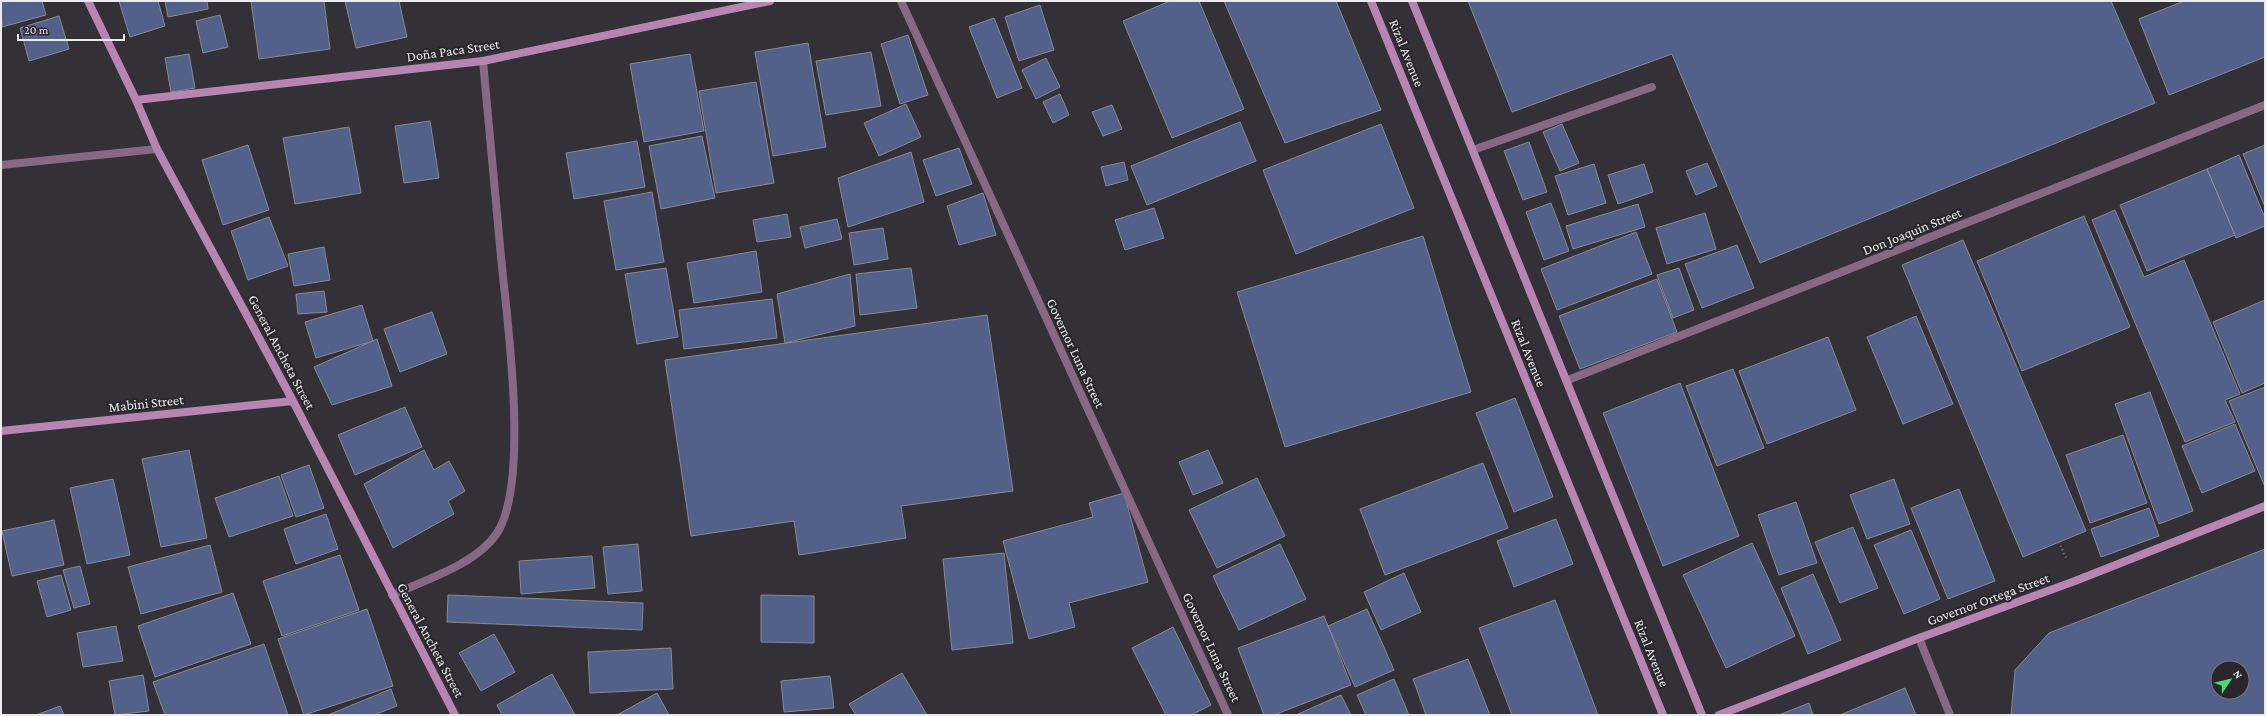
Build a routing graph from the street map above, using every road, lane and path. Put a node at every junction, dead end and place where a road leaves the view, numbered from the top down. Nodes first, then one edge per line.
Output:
1 (88, 1) edge
2 (770, 1) edge
3 (901, 1) edge
4 (1371, 1) edge
5 (1412, 1) edge
6 (483, 61) junction
7 (1652, 88) dead end
8 (136, 100) junction
9 (2265, 105) edge
10 (157, 149) junction
11 (1473, 150) junction
12 (1, 165) edge
13 (1568, 380) junction
14 (293, 401) junction
15 (1, 431) edge
16 (2265, 506) edge
17 (392, 595) junction
18 (1918, 638) junction
19 (455, 715) edge
20 (1228, 715) edge
21 (1663, 715) edge
22 (1702, 715) edge
23 (1718, 715) edge
24 (1950, 715) edge

1 - 8 street, General Ancheta Street
2 - 6 street, Doña Paca Street
3 - 20 street, Governor Luna Street
4 - 21 street, Rizal Avenue
5 - 11 street, Rizal Avenue
6 - 8 street, Doña Paca Street
6 - 17 street
7 - 11 street
8 - 10 street, General Ancheta Street
9 - 13 street, Don Joaquin Street
10 - 12 street
10 - 14 street, General Ancheta Street
11 - 13 street, Rizal Avenue
13 - 22 street, Rizal Avenue
14 - 15 street, Mabini Street
14 - 17 street, General Ancheta Street
16 - 18 street, Governor Ortega Street
17 - 19 street, General Ancheta Street
18 - 23 street, Governor Ortega Street
18 - 24 street

